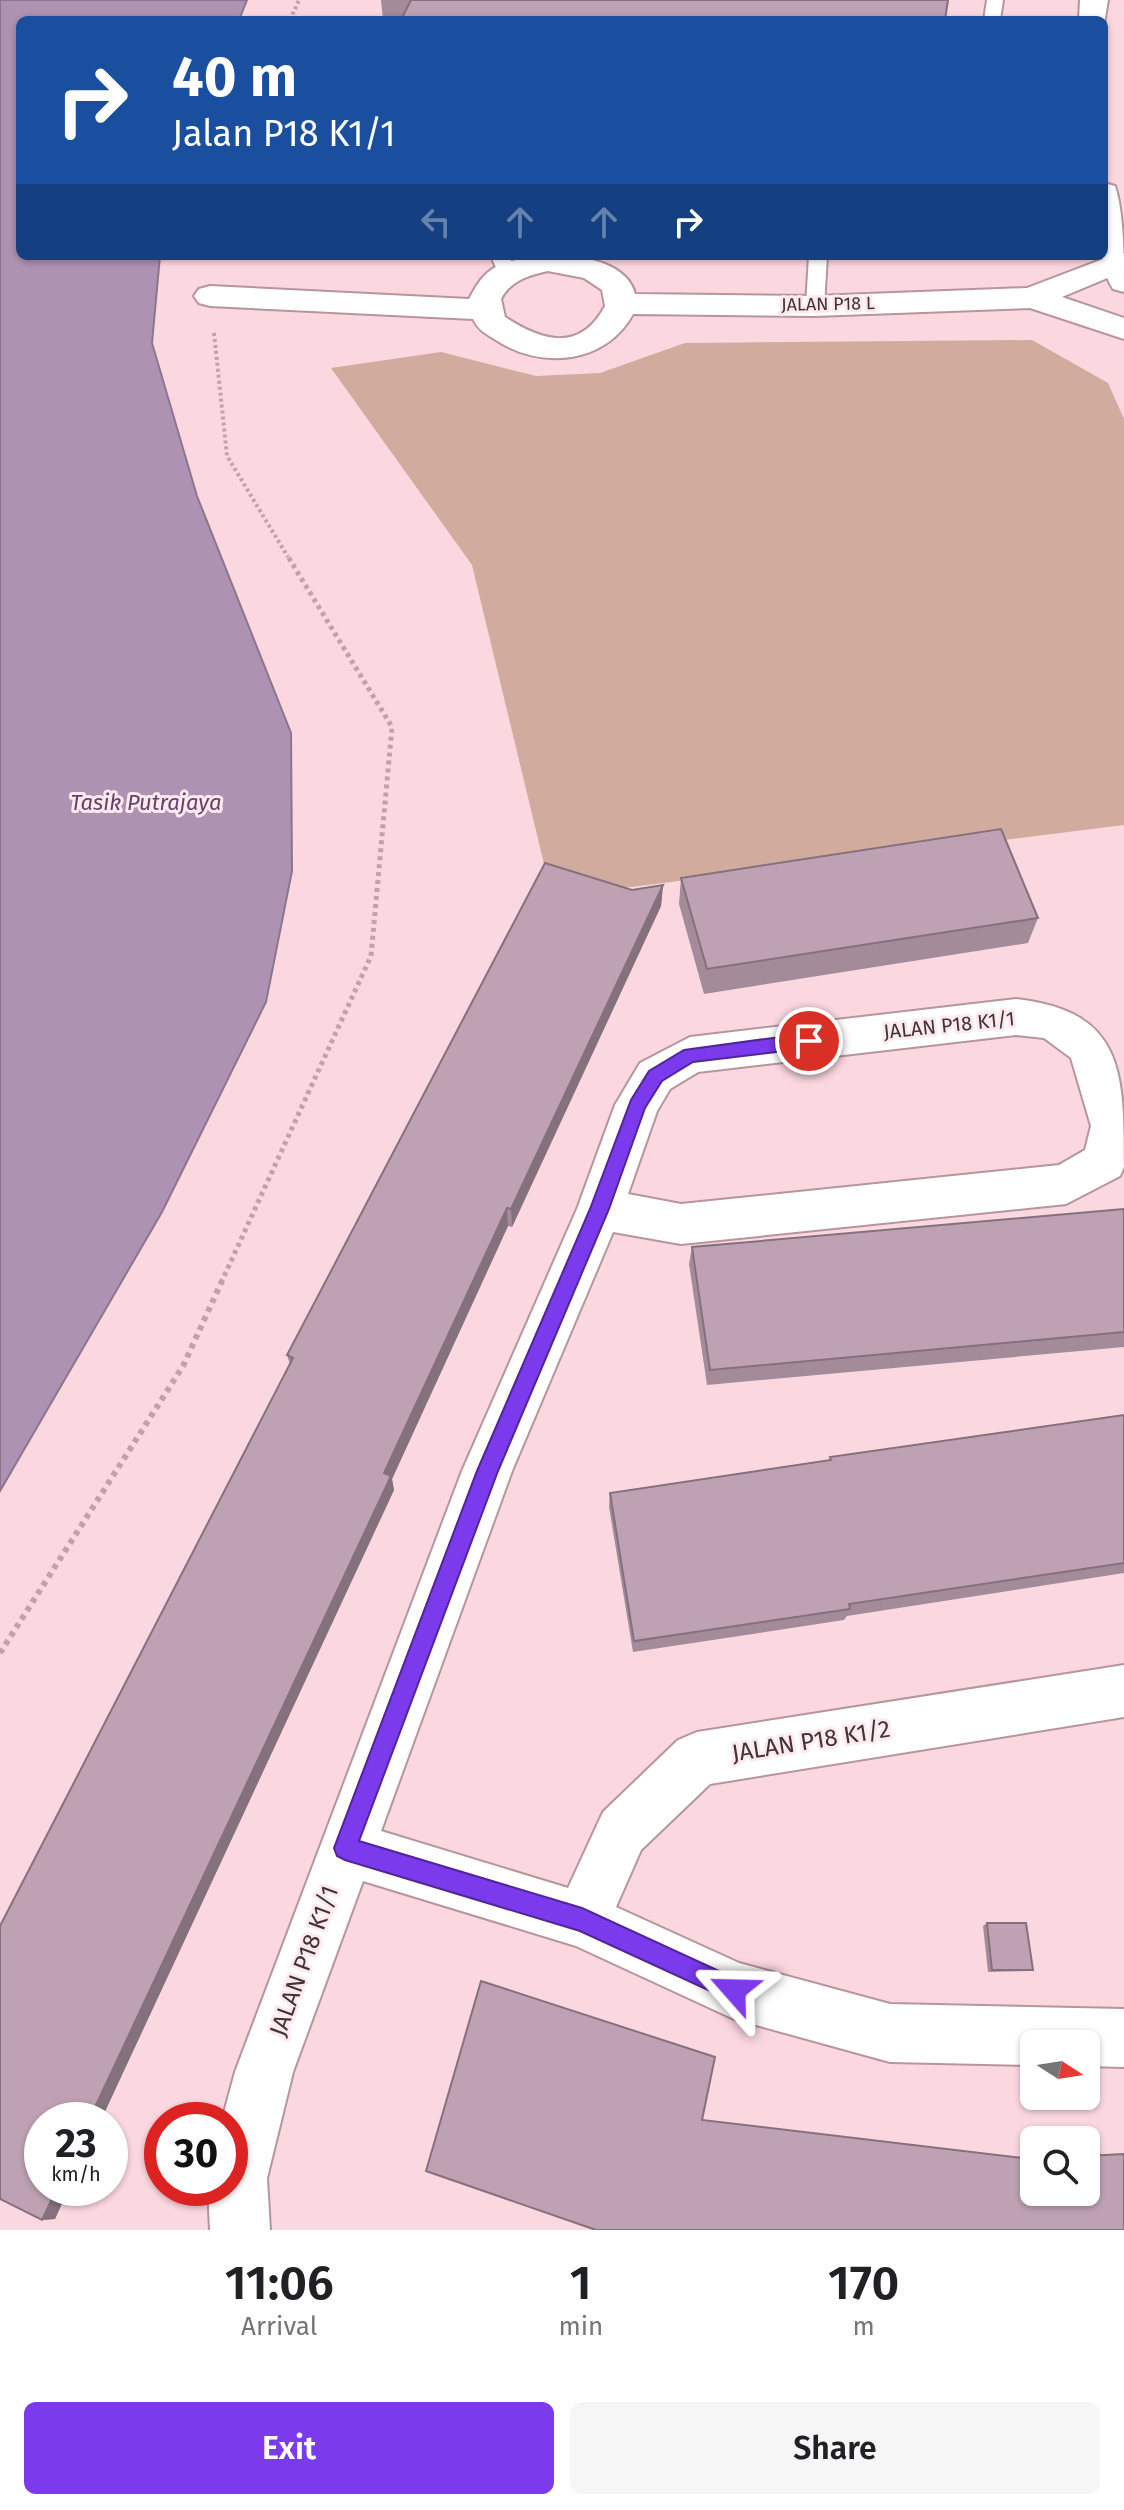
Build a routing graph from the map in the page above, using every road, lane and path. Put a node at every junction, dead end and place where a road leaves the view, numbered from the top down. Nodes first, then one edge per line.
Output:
1 (1108, 210) edge
2 (818, 260) edge
3 (504, 264) edge
4 (1122, 272) edge
5 (210, 296) joint
6 (1032, 298) junction
7 (624, 304) junction
8 (815, 306) junction
9 (485, 310) junction
10 (1124, 329) edge
11 (600, 1209) junction
12 (0, 1653) edge
13 (1124, 1691) edge
14 (345, 1848) junction
15 (582, 1920) junction
16 (1124, 2038) edge
17 (240, 2230) edge

1 - 4 street
2 - 8 lane
3 - 7 street
3 - 9 street
4 - 6 street, JALAN P18 L
5 - 9 street
5 - 12 path
6 - 8 street, JALAN P18 L
6 - 10 street, JALAN P18 L
7 - 8 street, JALAN P18 L
7 - 9 street
11 - 11 street, JALAN P18 K1/1
11 - 14 street, JALAN P18 K1/1
13 - 15 street, JALAN P18 K1/2
14 - 15 street
14 - 17 street, JALAN P18 K1/1
15 - 16 street

